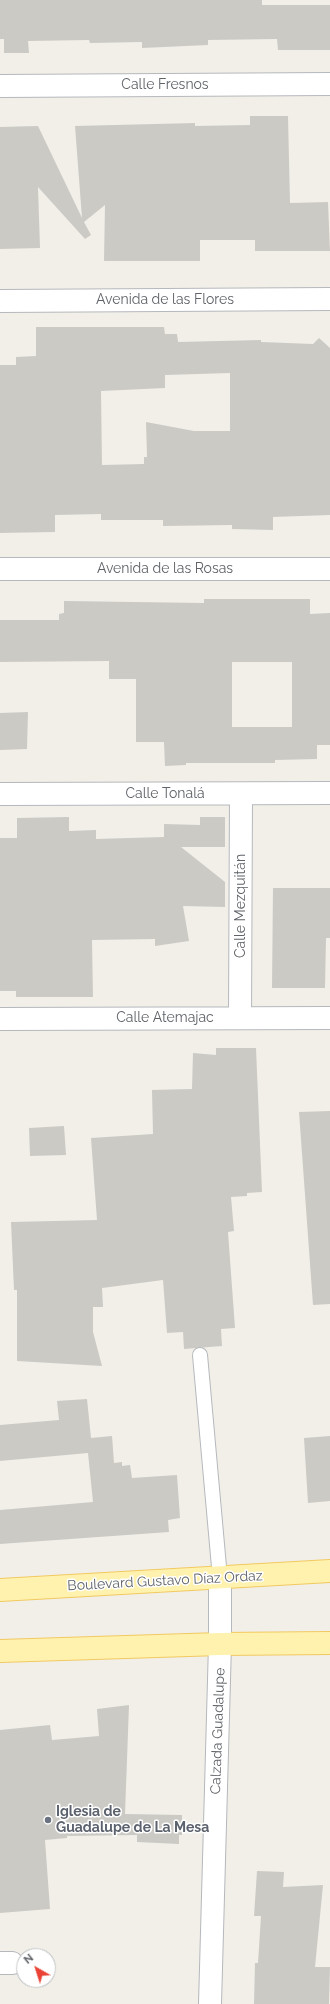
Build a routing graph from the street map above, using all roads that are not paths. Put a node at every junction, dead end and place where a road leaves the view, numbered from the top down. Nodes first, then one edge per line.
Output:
1 (330, 84) edge
2 (0, 86) edge
3 (330, 299) edge
4 (0, 301) edge
5 (0, 569) edge
6 (330, 570) edge
7 (330, 793) edge
8 (0, 794) edge
9 (241, 794) junction
10 (240, 1018) junction
11 (330, 1018) edge
12 (0, 1019) edge
13 (200, 1355) dead end
14 (330, 1572) edge
15 (220, 1578) junction
16 (0, 1590) edge
17 (330, 1643) edge
18 (220, 1644) junction
19 (0, 1652) edge
20 (210, 2004) edge

1 - 2 street, Calle Fresnos
3 - 4 street, Avenida de las Flores
5 - 6 street, Avenida de las Rosas
7 - 9 street, Calle Tonalá
8 - 9 street, Calle Tonalá
9 - 10 street, Calle Mezquitán
10 - 11 street, Calle Atemajac
10 - 12 street, Calle Atemajac
13 - 15 lane
14 - 15 main road, Boulevard Gustavo Díaz Ordaz
15 - 16 main road, Boulevard Gustavo Díaz Ordaz
15 - 18 street, Calzada Guadalupe
17 - 18 main road
18 - 19 main road
18 - 20 street, Calzada Guadalupe

